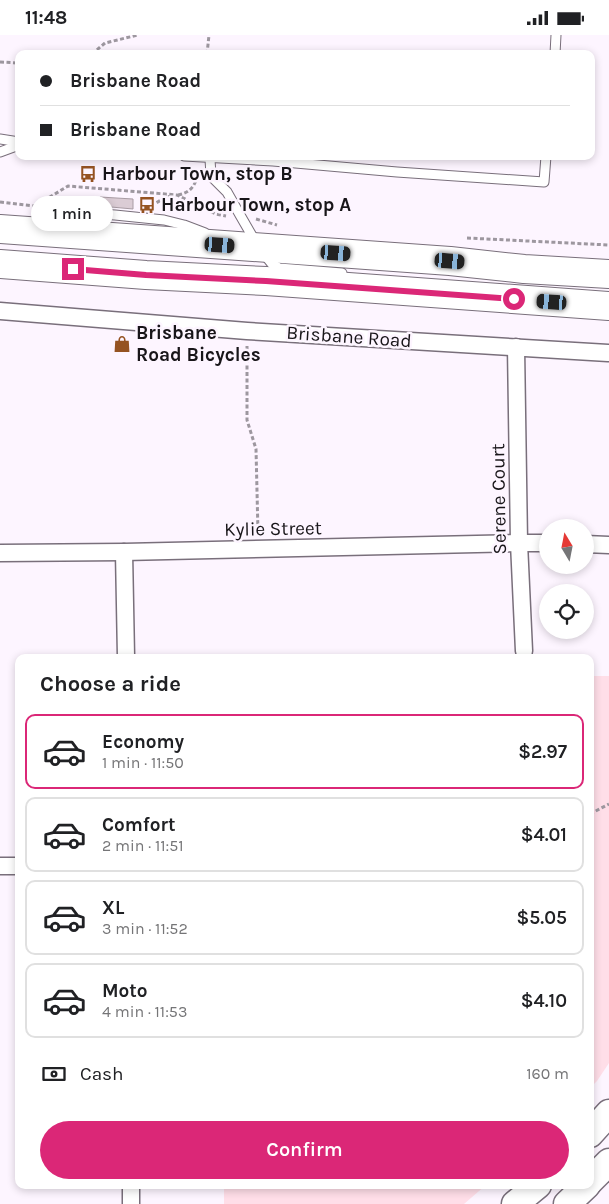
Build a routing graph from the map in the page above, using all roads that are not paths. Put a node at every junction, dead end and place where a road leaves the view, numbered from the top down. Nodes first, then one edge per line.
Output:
1 (556, 35) edge
2 (555, 50) edge
3 (0, 139) edge
4 (15, 143) edge
5 (15, 146) edge
6 (0, 152) edge
7 (210, 160) edge
8 (242, 160) edge
9 (546, 160) edge
10 (0, 229) edge
11 (33, 231) junction
12 (249, 247) junction
13 (0, 265) edge
14 (349, 274) dead end
15 (609, 274) edge
16 (384, 281) dead end
17 (418, 292) junction
18 (609, 306) edge
19 (0, 311) edge
20 (516, 347) junction
21 (608, 353) edge
22 (520, 543) junction
23 (539, 543) edge
24 (594, 544) edge
25 (609, 545) edge
26 (124, 552) junction
27 (0, 553) edge
28 (524, 651) dead end
29 (126, 654) edge
30 (0, 866) edge
31 (15, 866) edge
32 (609, 1113) edge
33 (594, 1130) edge
34 (609, 1162) edge
35 (594, 1177) edge
36 (131, 1189) edge
37 (533, 1189) edge
38 (582, 1189) edge
39 (131, 1204) edge
40 (515, 1204) edge
41 (567, 1204) edge

1 - 2 lane
3 - 4 lane
5 - 6 lane
7 - 12 lane
8 - 9 lane
10 - 11 highway
11 - 12 highway
11 - 12 lane
12 - 14 lane
12 - 15 highway
13 - 17 highway
16 - 17 lane
17 - 18 highway
19 - 20 street, Brisbane Road
20 - 21 street, Brisbane Road
20 - 22 street, Serene Court
22 - 23 street, Kylie Street
22 - 26 street, Kylie Street
22 - 28 street, Serene Court
24 - 25 street
26 - 27 street, Kylie Street
26 - 29 street
30 - 31 street
32 - 33 main road
34 - 35 main road
36 - 39 street
37 - 40 main road
38 - 41 main road

